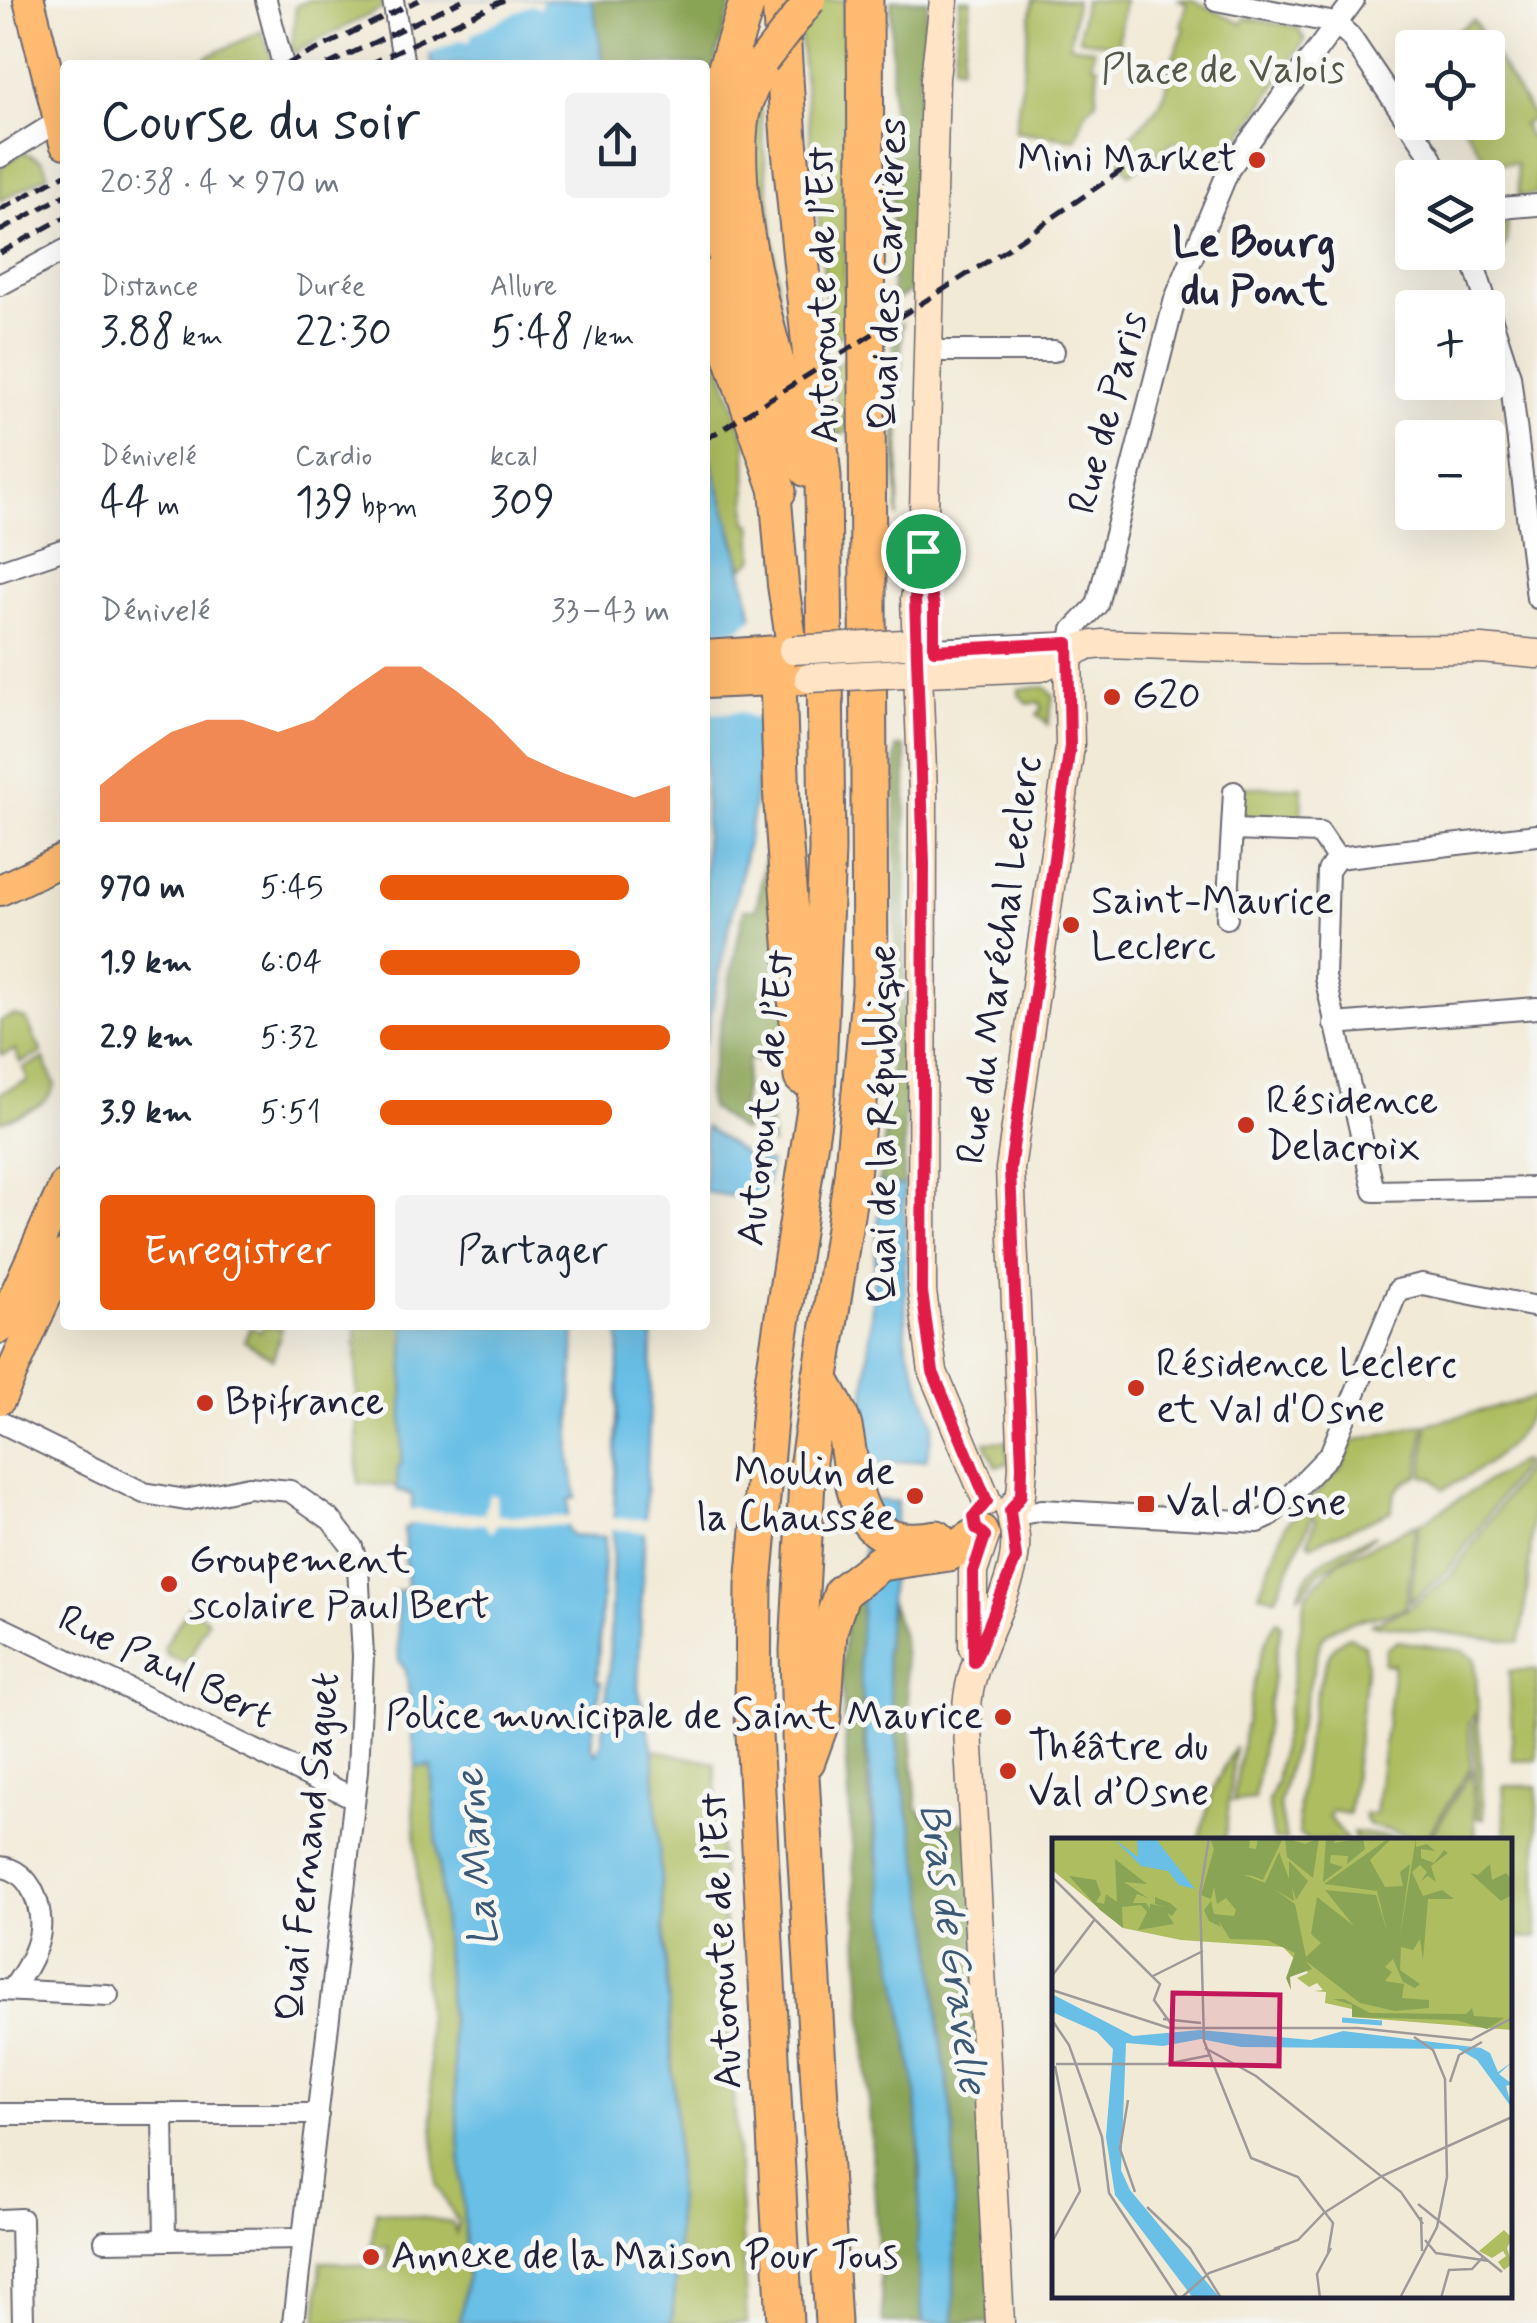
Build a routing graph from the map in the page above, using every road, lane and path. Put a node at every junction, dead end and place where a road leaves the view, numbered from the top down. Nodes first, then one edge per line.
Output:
1 (29, 0) edge
2 (266, 0) edge
3 (748, 0) edge
4 (780, 0) edge
5 (810, 0) edge
6 (865, 0) edge
7 (944, 0) edge
8 (1216, 0) edge
9 (1354, 0) edge
10 (394, 7) edge
11 (1335, 23) junction
12 (282, 60) edge
13 (403, 60) edge
14 (755, 74) junction
15 (710, 117) edge
16 (60, 123) edge
17 (60, 132) edge
18 (0, 157) edge
19 (1432, 160) edge
20 (1537, 206) edge
21 (1505, 209) edge
22 (60, 253) edge
23 (1476, 270) edge
24 (0, 285) edge
25 (710, 293) edge
26 (927, 350) junction
27 (1054, 352) dead end
28 (778, 491) junction
29 (824, 532) junction
30 (60, 551) edge
31 (0, 571) edge
32 (1537, 598) edge
33 (1068, 650) junction
34 (1537, 654) edge
35 (710, 657) edge
36 (918, 659) junction
37 (789, 665) junction
38 (710, 682) edge
39 (1234, 792) dead end
40 (1232, 830) junction
41 (1537, 835) edge
42 (1338, 858) junction
43 (60, 861) edge
44 (60, 880) edge
45 (0, 890) edge
46 (0, 900) edge
47 (1228, 918) dead end
48 (1537, 1008) edge
49 (1334, 1024) junction
50 (809, 1159) junction
51 (1537, 1188) edge
52 (60, 1197) edge
53 (60, 1265) edge
54 (1537, 1307) edge
55 (0, 1328) edge
56 (820, 1378) junction
57 (0, 1398) edge
58 (0, 1422) edge
59 (994, 1520) junction
60 (0, 1627) edge
61 (974, 1662) junction
62 (801, 1776) junction
63 (354, 1798) junction
64 (0, 1867) edge
65 (6, 1989) edge
66 (108, 1995) dead end
67 (0, 2114) edge
68 (318, 2114) junction
69 (163, 2115) junction
70 (0, 2220) edge
71 (302, 2238) junction
72 (165, 2240) junction
73 (105, 2242) dead end
74 (23, 2323) edge
75 (294, 2323) edge
76 (785, 2323) edge
77 (833, 2323) edge
78 (1000, 2323) edge

1 - 16 main road
2 - 12 street
3 - 15 highway
4 - 29 highway, Autoroute de l’Est
5 - 14 main road, bridge
6 - 56 highway, Autoroute de l’Est
7 - 26 main road, Quai des Carrières
8 - 11 street
9 - 11 street, Rue de Paris
10 - 13 street
11 - 19 street
11 - 33 street, Rue de Paris
14 - 28 main road
14 - 29 highway
17 - 18 street
20 - 21 street
22 - 24 street
23 - 32 street
25 - 28 highway
26 - 27 street
26 - 36 main road, Quai des Carrières
28 - 37 main road
29 - 50 highway, Autoroute de l’Est
30 - 31 street
33 - 34 main road
33 - 36 main road
33 - 59 main road, Rue du Maréchal Leclerc
35 - 37 main road
36 - 37 main road, bridge
36 - 59 main road, Quai de la République
37 - 38 main road
37 - 50 highway
39 - 40 street
40 - 42 street
40 - 47 street
41 - 42 street
42 - 49 street
43 - 45 main road
44 - 46 main road
48 - 49 street
49 - 51 street
50 - 76 highway, Autoroute de l’Est
52 - 55 main road
53 - 57 main road
54 - 59 street
56 - 59 highway
56 - 62 highway, Autoroute de l’Est
58 - 63 street, Quai Fernand Saguet
59 - 61 main road, Rue du Maréchal Leclerc
59 - 61 main road, Rue du Maréchal Leclerc
59 - 62 highway
60 - 63 street, Rue Paul Bert
61 - 78 main road, Rue du Maréchal Leclerc
62 - 77 highway, Autoroute de l’Est
63 - 68 street, Quai Fernand Saguet
64 - 65 street
65 - 66 street
67 - 69 street
68 - 69 street
68 - 71 street, Quai Fernand Saguet
69 - 72 street
70 - 74 street
71 - 72 street
71 - 75 street, Quai Fernand Saguet
72 - 73 street

